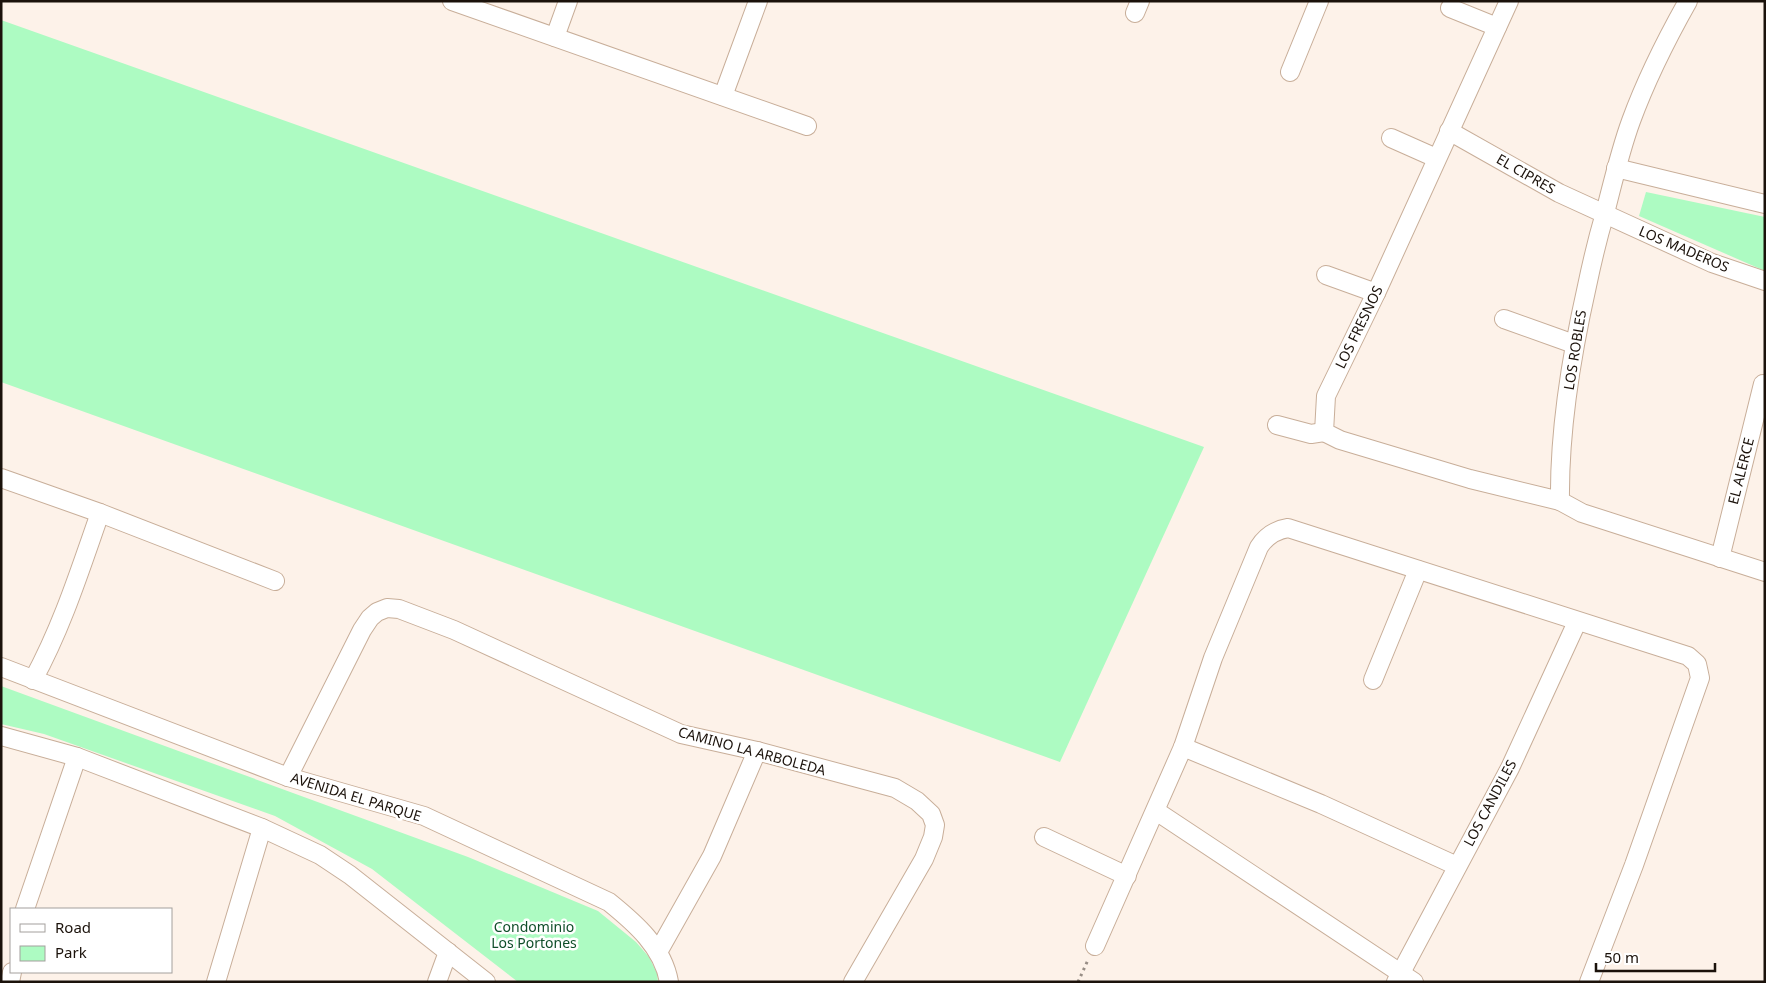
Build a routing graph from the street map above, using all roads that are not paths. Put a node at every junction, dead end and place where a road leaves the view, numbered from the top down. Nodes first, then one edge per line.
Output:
1 (452, 1) edge
2 (568, 1) edge
3 (758, 1) edge
4 (1319, 1) edge
5 (1509, 1) edge
6 (1688, 1) edge
7 (1450, 8) dead end
8 (1497, 26) junction
9 (555, 37) junction
10 (1290, 72) dead end
11 (723, 96) junction
12 (807, 126) dead end
13 (1450, 131) junction
14 (1391, 138) dead end
15 (1436, 158) junction
16 (1616, 168) junction
17 (1765, 204) edge
18 (1605, 214) junction
19 (1326, 275) dead end
20 (1765, 281) edge
21 (1376, 294) junction
22 (1504, 319) dead end
23 (1574, 344) junction
24 (1763, 384) dead end
25 (1277, 425) dead end
26 (1324, 432) junction
27 (1, 478) edge
28 (1560, 501) junction
29 (100, 513) junction
30 (1720, 558) junction
31 (1418, 570) junction
32 (1765, 572) edge
33 (275, 581) dead end
34 (1578, 622) junction
35 (1, 667) edge
36 (33, 680) junction
37 (1373, 680) dead end
38 (1, 736) edge
39 (1183, 747) junction
40 (757, 751) junction
41 (77, 757) junction
42 (288, 776) junction
43 (1156, 812) junction
44 (262, 828) junction
45 (1044, 837) dead end
46 (1457, 866) junction
47 (1127, 876) junction
48 (26, 908) edge
49 (1095, 946) road end
50 (448, 952) junction
51 (658, 952) junction
52 (1404, 979) edge
53 (216, 982) edge
54 (436, 982) edge
55 (486, 982) edge
56 (668, 982) edge
57 (853, 982) edge
58 (1589, 982) edge

1 - 9 street
2 - 9 street
3 - 11 street
4 - 10 street
5 - 8 street, LOS FRESNOS
6 - 16 street, LOS ROBLES
7 - 8 street
8 - 13 street, LOS FRESNOS
9 - 11 street
11 - 12 street
13 - 15 street, LOS FRESNOS
13 - 18 street, EL CIPRES
14 - 15 street
15 - 21 street, LOS FRESNOS
16 - 17 street
16 - 18 street, LOS ROBLES
18 - 20 street, LOS MADEROS
18 - 23 street, LOS ROBLES
19 - 21 street
21 - 26 street, LOS FRESNOS
22 - 23 street
23 - 28 street, LOS ROBLES
24 - 30 street, EL ALERCE
25 - 26 street
26 - 28 street
27 - 29 street
28 - 30 street
29 - 33 street
29 - 36 street
30 - 32 street
31 - 34 street
31 - 37 street
31 - 39 street
34 - 46 street, LOS CANDILES
34 - 58 street
35 - 36 street, AVENIDA EL PARQUE
36 - 42 street, AVENIDA EL PARQUE
38 - 41 street
39 - 43 street
39 - 46 street
40 - 42 street, CAMINO LA ARBOLEDA
40 - 51 street
40 - 57 street, CAMINO LA ARBOLEDA
41 - 44 street
41 - 48 street
42 - 51 street, AVENIDA EL PARQUE
43 - 47 street
43 - 52 street
44 - 50 street
44 - 53 street
45 - 47 street
46 - 52 street, LOS CANDILES
47 - 49 street
50 - 54 street
50 - 55 street
51 - 56 street, AVENIDA EL PARQUE

